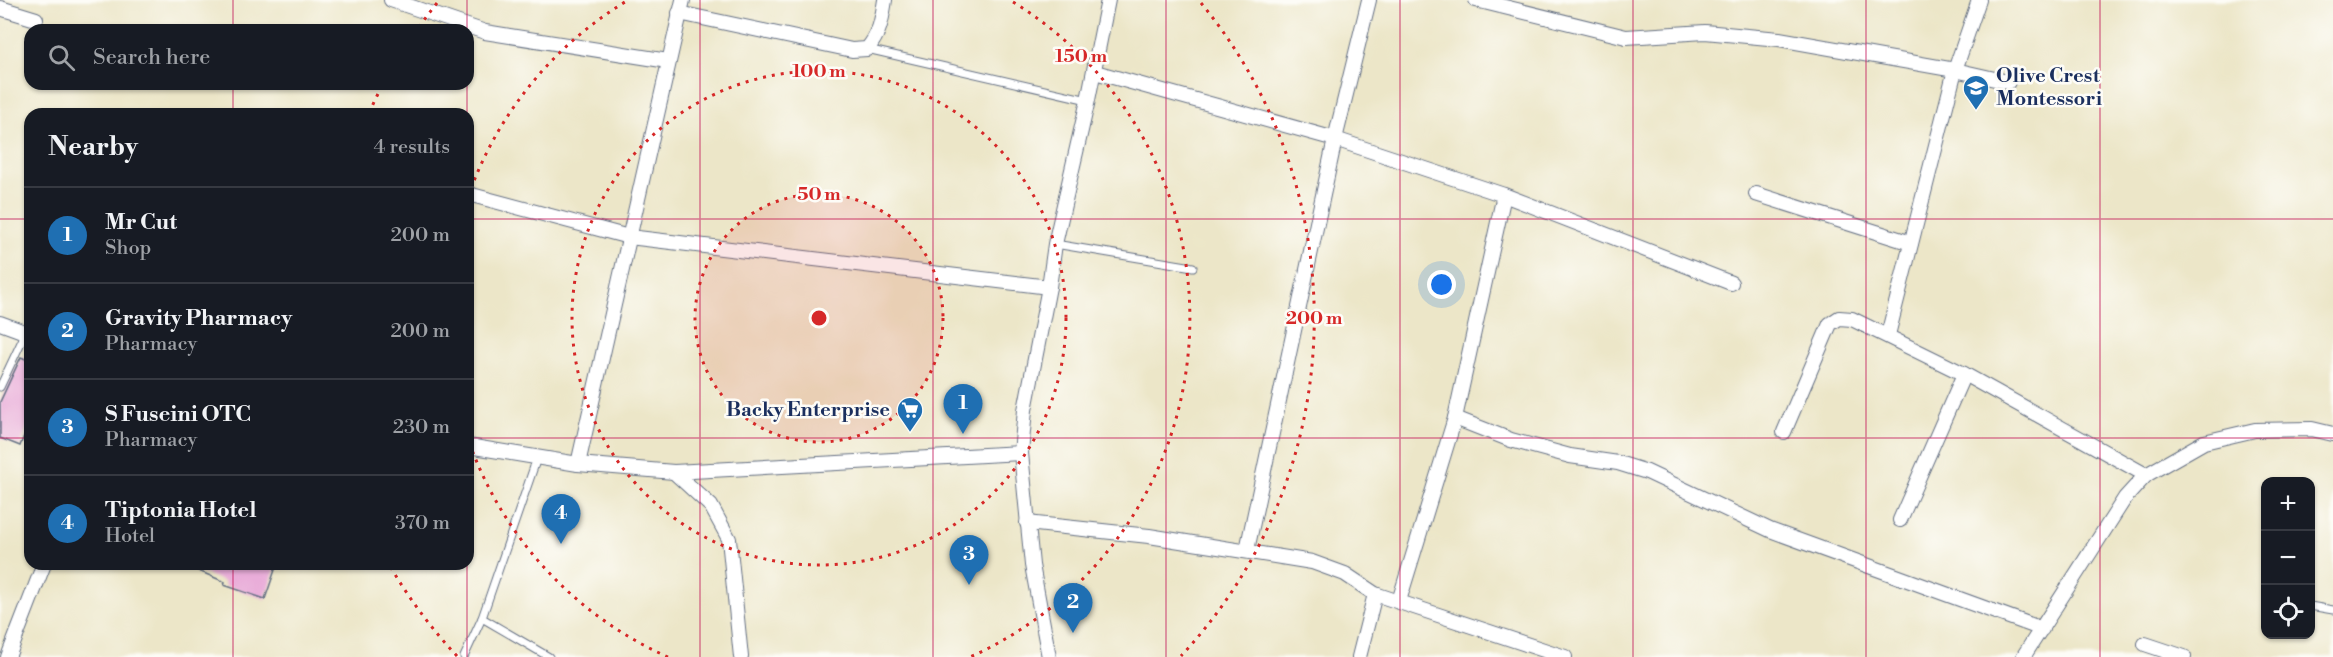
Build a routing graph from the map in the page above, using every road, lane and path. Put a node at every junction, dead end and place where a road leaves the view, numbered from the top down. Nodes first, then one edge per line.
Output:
1 (391, 0) edge
2 (885, 0) edge
3 (1108, 0) edge
4 (1369, 0) edge
5 (1476, 0) edge
6 (1979, 0) edge
7 (681, 7) edge
8 (0, 8) edge
9 (36, 20) dead end
10 (462, 24) edge
11 (474, 28) edge
12 (867, 49) junction
13 (668, 61) junction
14 (1955, 70) junction
15 (1095, 72) junction
16 (2008, 82) dead end
17 (1089, 100) junction
18 (1335, 139) junction
19 (1756, 194) dead end
20 (1504, 195) junction
21 (474, 196) edge
22 (629, 237) junction
23 (1911, 243) junction
24 (1055, 244) junction
25 (1193, 267) dead end
26 (1731, 283) dead end
27 (1049, 287) junction
28 (0, 323) edge
29 (24, 332) edge
30 (1888, 335) junction
31 (24, 341) edge
32 (1964, 374) junction
33 (0, 387) edge
34 (1455, 418) junction
35 (1784, 432) dead end
36 (2333, 434) edge
37 (474, 447) edge
38 (1021, 453) junction
39 (537, 458) junction
40 (578, 464) junction
41 (674, 472) junction
42 (2146, 475) junction
43 (1900, 520) dead end
44 (1027, 523) junction
45 (1247, 550) junction
46 (42, 570) edge
47 (1374, 594) junction
48 (1399, 601) junction
49 (2315, 607) edge
50 (2333, 610) edge
51 (482, 618) junction
52 (2042, 629) junction
53 (2145, 644) dead end
54 (8, 657) edge
55 (464, 657) edge
56 (549, 657) edge
57 (741, 657) edge
58 (1049, 657) edge
59 (1359, 657) edge
60 (1565, 657) edge
61 (2023, 657) edge
62 (2184, 657) edge

1 - 10 street
2 - 12 street
3 - 15 street
4 - 18 street
5 - 14 street
6 - 14 street
7 - 12 street
7 - 13 street
8 - 9 street
11 - 13 street
12 - 17 lane
13 - 22 street
14 - 16 street
14 - 23 street
15 - 17 street
15 - 18 street
17 - 24 street
18 - 20 street
18 - 45 street
19 - 23 street
20 - 26 street
20 - 34 street
21 - 22 street
22 - 27 street
22 - 40 street
23 - 30 street
24 - 25 lane
24 - 27 street
27 - 38 street
28 - 29 street
30 - 32 street
30 - 35 street
31 - 33 lane
32 - 42 street
32 - 43 street
34 - 48 street
34 - 52 street
36 - 42 street
37 - 39 street
38 - 41 street
38 - 44 street
39 - 40 street
39 - 51 lane
40 - 41 street
41 - 57 street
42 - 52 street
44 - 45 street
44 - 58 street
45 - 47 street
46 - 54 street
47 - 48 street
47 - 59 street
48 - 60 street
49 - 50 lane
51 - 55 lane
51 - 56 lane
52 - 61 street
53 - 62 street

